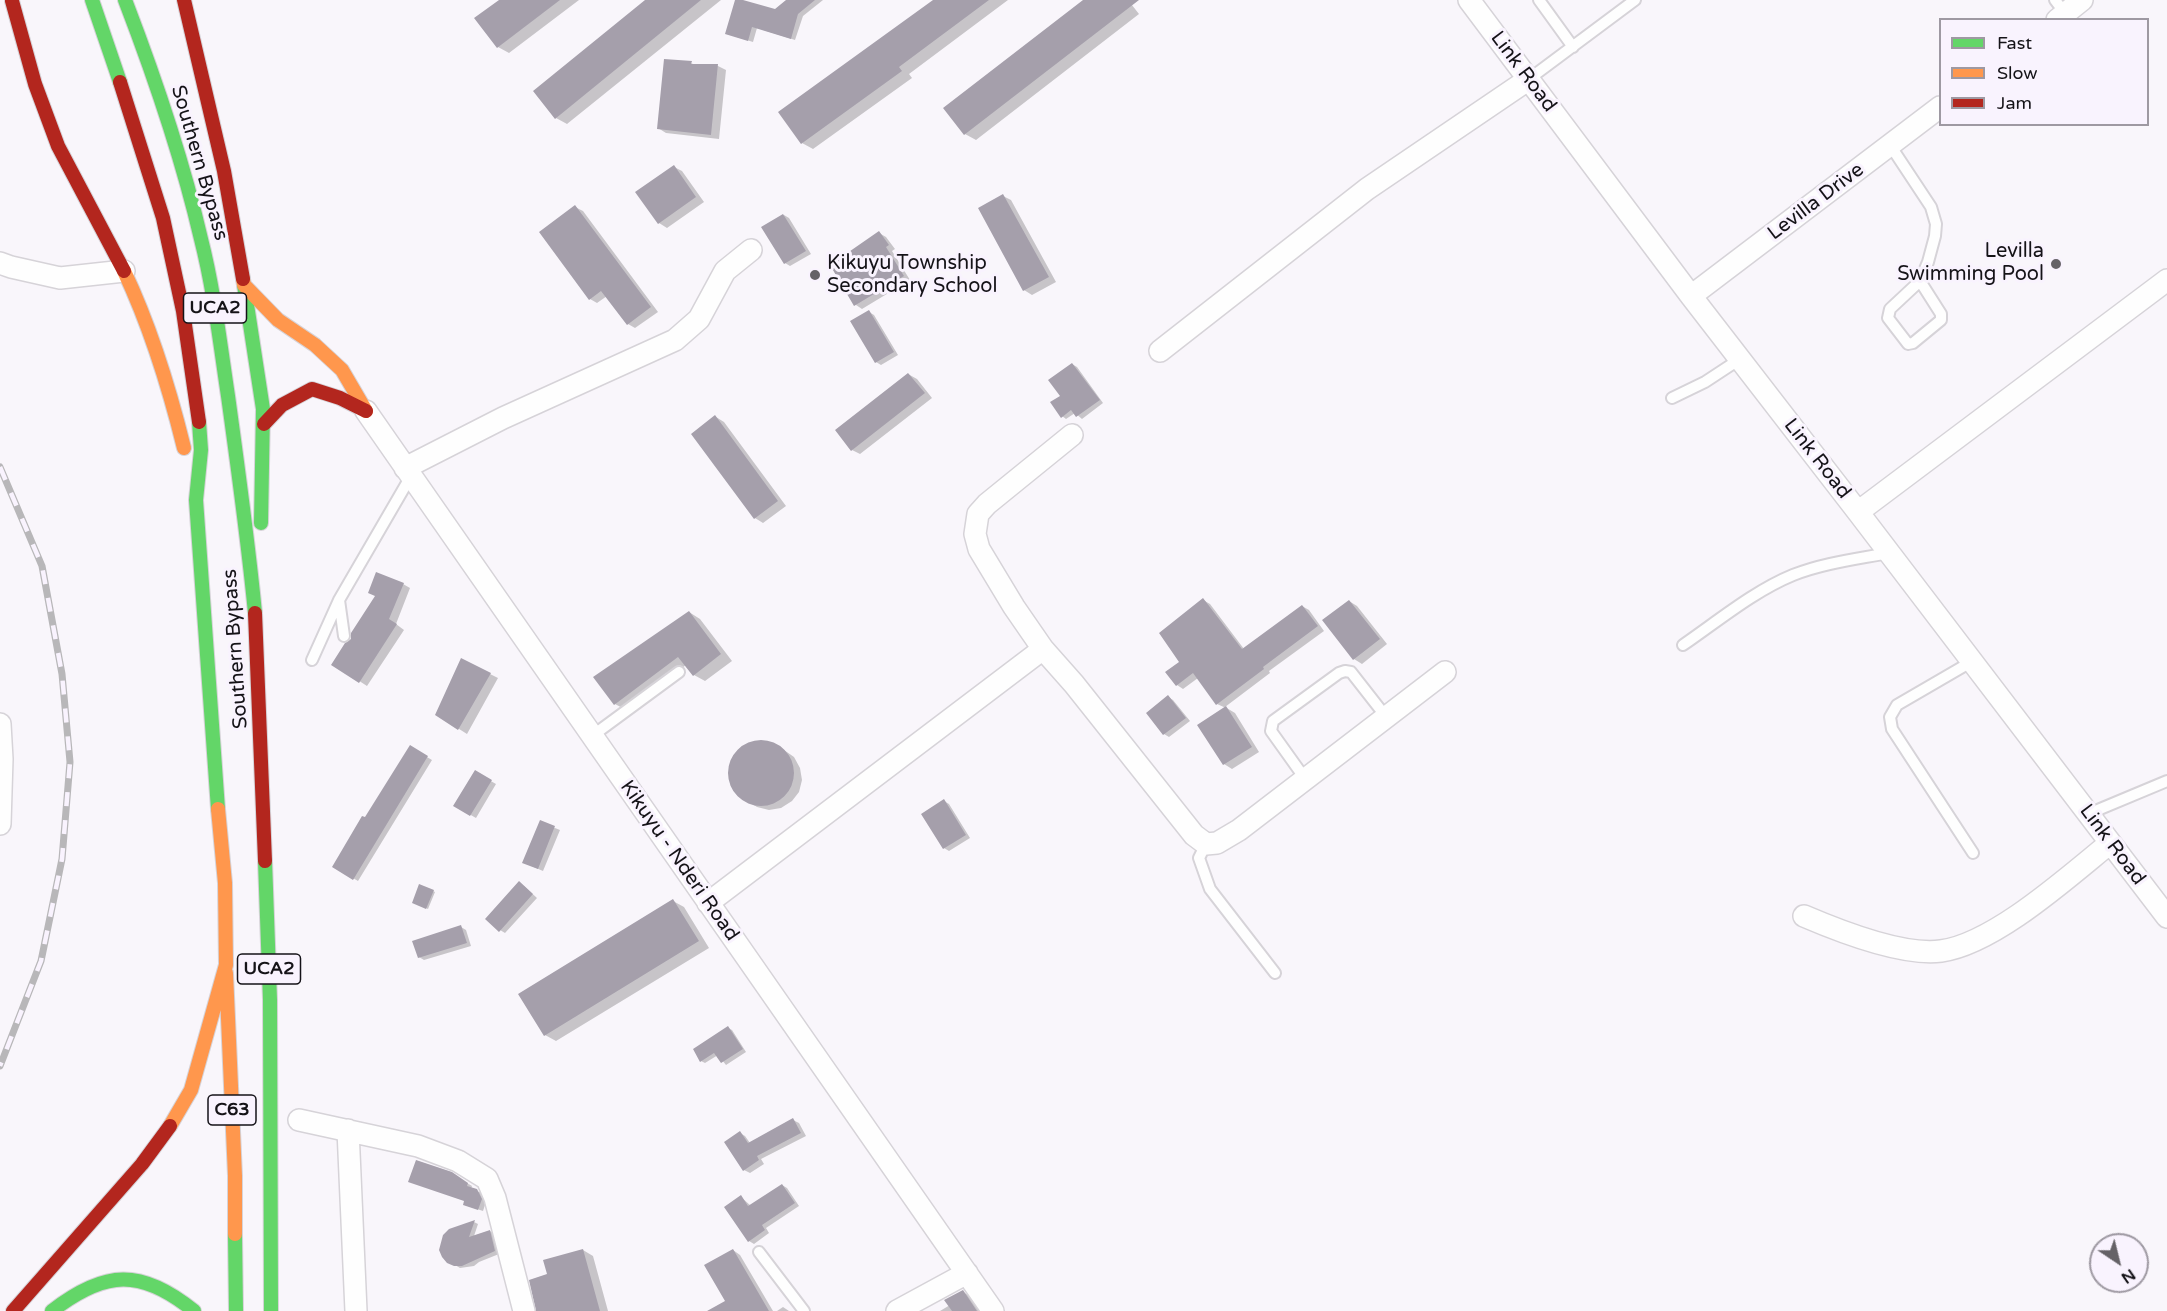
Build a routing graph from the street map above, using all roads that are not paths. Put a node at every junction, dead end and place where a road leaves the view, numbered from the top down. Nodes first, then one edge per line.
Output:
1 (92, 0) edge
2 (125, 0) edge
3 (184, 0) edge
4 (1469, 0) edge
5 (1539, 0) edge
6 (1635, 0) edge
7 (2082, 0) edge
8 (10, 1) edge
9 (2059, 11) edge
10 (1573, 47) junction
11 (1529, 79) junction
12 (1939, 108) edge
13 (1890, 145) junction
14 (752, 250) dead end
15 (0, 263) edge
16 (124, 271) junction
17 (2167, 280) edge
18 (1920, 281) junction
19 (244, 285) junction
20 (1691, 296) junction
21 (1160, 351) dead end
22 (1740, 359) junction
23 (1672, 398) dead end
24 (366, 411) junction
25 (264, 424) junction
26 (1072, 435) dead end
27 (408, 472) junction
28 (196, 500) junction
29 (1858, 512) junction
30 (1888, 553) junction
31 (339, 600) junction
32 (257, 627) junction
33 (344, 636) dead end
34 (1683, 645) dead end
35 (1043, 649) junction
36 (312, 660) dead end
37 (1971, 662) junction
38 (679, 672) dead end
39 (1445, 672) dead end
40 (1387, 718) junction
41 (0, 724) edge
42 (592, 736) junction
43 (1306, 780) junction
44 (2167, 781) edge
45 (0, 814) edge
46 (2088, 814) junction
47 (2110, 843) junction
48 (1206, 844) junction
49 (1973, 853) dead end
50 (708, 903) junction
51 (2166, 915) edge
52 (1803, 916) dead end
53 (226, 965) junction
54 (1275, 974) dead end
55 (299, 1120) dead end
56 (348, 1130) junction
57 (759, 1252) dead end
58 (967, 1273) junction
59 (14, 1311) edge
60 (52, 1311) edge
61 (194, 1311) edge
62 (236, 1311) edge
63 (272, 1311) edge
64 (356, 1311) edge
65 (524, 1311) edge
66 (804, 1311) edge
67 (897, 1311) edge
68 (993, 1311) edge

1 - 28 main road, Southern Bypass / UCA2
2 - 32 main road, Southern Bypass / UCA2
3 - 19 main road, UCA2
4 - 11 street, Link Road
5 - 10 lane
6 - 10 lane
7 - 9 street
8 - 16 main road
10 - 11 lane
11 - 20 street, Link Road
11 - 21 street
12 - 13 street, Levilla Drive
13 - 18 lane
13 - 20 street, Levilla Drive
14 - 27 street
15 - 16 street
16 - 28 main road
17 - 29 street
18 - 18 lane
19 - 24 main road
19 - 25 main road
20 - 22 street, Link Road
22 - 23 lane
22 - 29 street, Link Road
24 - 25 main road
24 - 27 street, Kikuyu - Nderi Road
25 - 32 main road
26 - 35 street
27 - 31 lane
27 - 42 street, Kikuyu - Nderi Road
28 - 53 main road, Southern Bypass / UCA2
29 - 30 street, Link Road
30 - 34 lane
30 - 37 street, Link Road
31 - 33 lane
31 - 36 lane
32 - 63 main road, Southern Bypass / UCA2
35 - 48 street
35 - 50 street
37 - 46 street, Link Road
37 - 49 lane
38 - 42 lane
39 - 40 street
40 - 43 street
40 - 43 lane
41 - 45 street
42 - 50 street, Kikuyu - Nderi Road
43 - 48 street
44 - 46 lane
46 - 47 street, Link Road
47 - 51 street, Link Road
47 - 52 street
48 - 54 lane
50 - 58 street, Kikuyu - Nderi Road
53 - 59 main road
53 - 62 main road, Southern Bypass / C63
55 - 56 street
56 - 64 street
56 - 65 street
57 - 66 lane
58 - 67 street
58 - 68 street, Kikuyu - Nderi Road
60 - 61 main road

